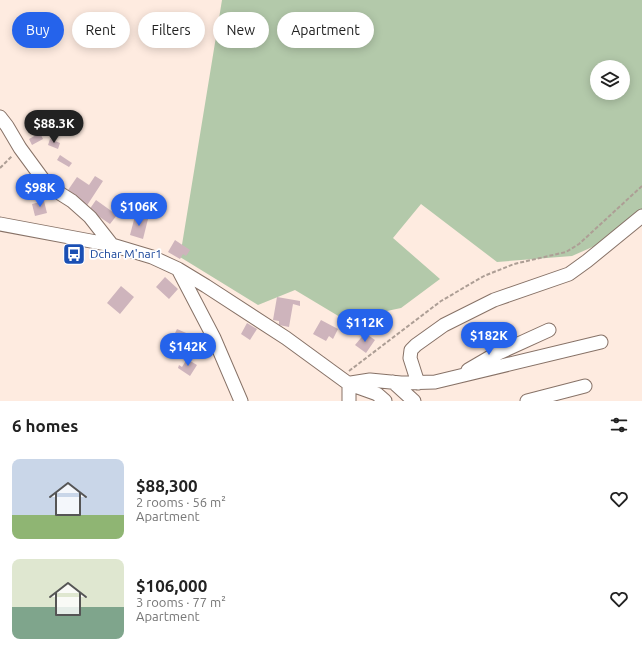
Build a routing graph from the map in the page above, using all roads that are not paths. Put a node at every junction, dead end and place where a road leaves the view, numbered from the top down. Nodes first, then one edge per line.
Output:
1 (0, 116) edge
2 (642, 216) edge
3 (0, 224) edge
4 (112, 245) junction
5 (178, 269) junction
6 (549, 330) dead end
7 (601, 342) dead end
8 (457, 377) junction
9 (345, 381) junction
10 (393, 382) junction
11 (418, 383) junction
12 (585, 386) dead end
13 (241, 401) edge
14 (349, 401) edge
15 (385, 401) edge
16 (414, 401) edge
17 (527, 401) edge

1 - 4 street
2 - 11 street
3 - 4 street
4 - 5 street
5 - 9 street
5 - 13 street
6 - 8 street
7 - 8 street
8 - 11 street
9 - 10 street
9 - 14 street
9 - 15 street
10 - 11 street
10 - 16 street
12 - 17 street

